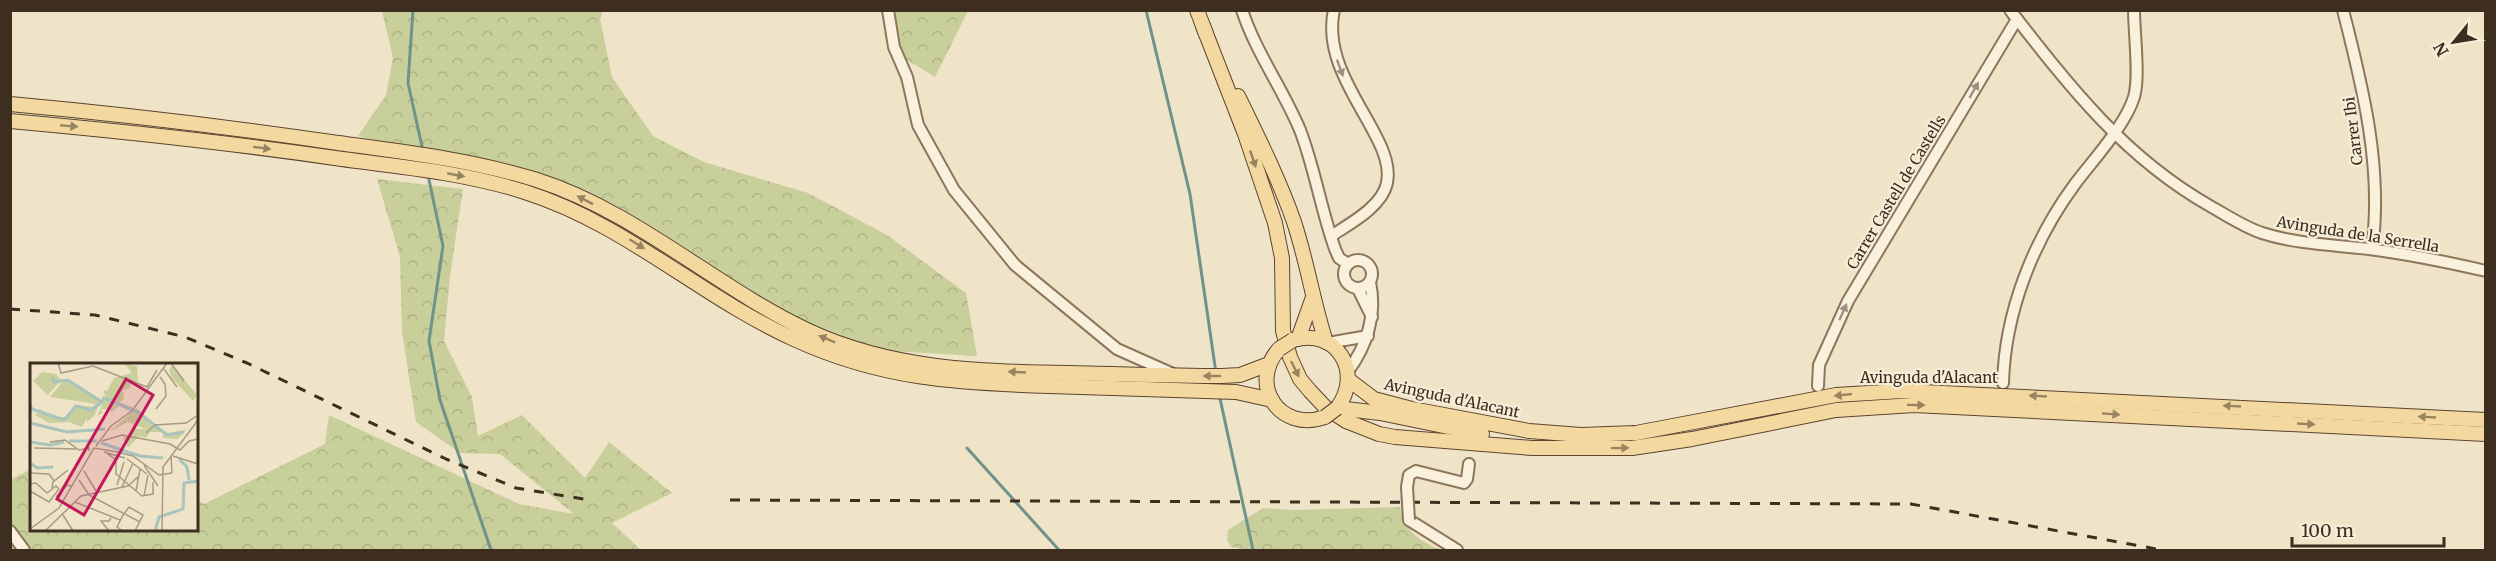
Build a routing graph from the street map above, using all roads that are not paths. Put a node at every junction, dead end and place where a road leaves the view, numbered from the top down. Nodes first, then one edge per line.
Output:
1 (888, 10) edge
2 (1197, 10) edge
3 (1242, 10) edge
4 (1334, 10) edge
5 (2134, 10) edge
6 (2343, 10) edge
7 (2013, 15) edge
8 (1203, 26) junction
9 (10, 104) edge
10 (10, 121) edge
11 (2113, 133) junction
12 (1330, 236) junction
13 (2372, 249) junction
14 (1347, 264) junction
15 (2486, 271) edge
16 (1370, 282) junction
17 (1358, 289) junction
18 (1312, 300) junction
19 (1372, 317) junction
20 (1368, 336) junction
21 (1295, 340) junction
22 (1327, 342) junction
23 (1269, 364) junction
24 (1176, 376) junction
25 (1348, 376) junction
26 (2003, 383) dead end
27 (1818, 386) dead end
28 (1272, 400) junction
29 (1337, 408) junction
30 (2486, 420) edge
31 (2486, 434) edge
32 (1562, 448) junction
33 (1469, 464) dead end
34 (10, 531) edge
35 (24, 550) edge
36 (1456, 550) edge

1 - 24 street
2 - 8 main road
3 - 12 street
4 -> 12 street
5 - 11 street
6 - 13 street, Carrer Ibi
7 - 11 street, Avinguda de la Serrella
27 -> 7 street, Carrer Castell de Castells
8 - 18 main road
8 -> 32 main road, Avinguda d'Alacant
24 -> 9 main road
10 -> 28 main road
11 - 13 street, Avinguda de la Serrella
11 - 26 street
12 - 14 street
13 - 15 street, Avinguda de la Serrella
14 - 16 street
14 - 17 street
16 - 17 street
16 - 19 street
17 - 19 street
18 - 21 main road
18 - 22 main road
19 - 20 street
20 - 22 street
20 - 25 street
21 - 22 main road
21 - 23 main road, bridge
22 - 25 main road
23 -> 24 main road
23 - 28 main road
25 - 29 main road
30 -> 25 main road, Avinguda d'Alacant
28 - 29 main road, bridge
29 - 32 main road, Avinguda d'Alacant
32 -> 31 main road, Avinguda d'Alacant
33 - 36 street, bridge
34 - 35 street

